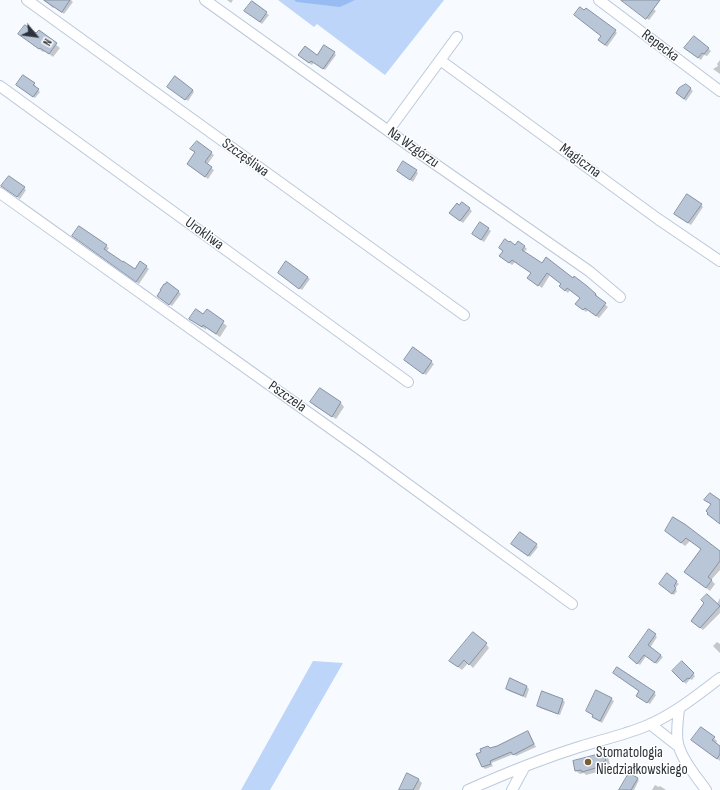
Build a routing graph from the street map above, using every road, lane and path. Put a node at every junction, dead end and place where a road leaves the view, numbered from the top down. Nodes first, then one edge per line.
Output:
1 (27, 0) edge
2 (205, 0) edge
3 (599, 0) edge
4 (457, 37) dead end
5 (440, 60) junction
6 (0, 86) edge
7 (720, 91) edge
8 (388, 130) junction
9 (0, 193) edge
10 (720, 261) edge
11 (620, 297) dead end
12 (464, 315) dead end
13 (408, 382) dead end
14 (572, 604) dead end
15 (720, 678) edge
16 (679, 709) junction
17 (650, 724) junction
18 (678, 746) junction
19 (525, 766) junction
20 (468, 790) edge
21 (512, 790) edge
22 (706, 790) edge

1 - 12 street, Szczęśliwa
2 - 8 street, Na Wzgórzu
3 - 7 street, Repecka
4 - 5 street
5 - 8 street
5 - 10 street, Magiczna
6 - 13 street, Urokliwa
8 - 11 street, Na Wzgórzu
9 - 14 street, Pszczela
15 - 16 street
16 - 17 street
16 - 18 street
17 - 18 street
17 - 19 street
18 - 22 street
19 - 20 street
19 - 21 street

